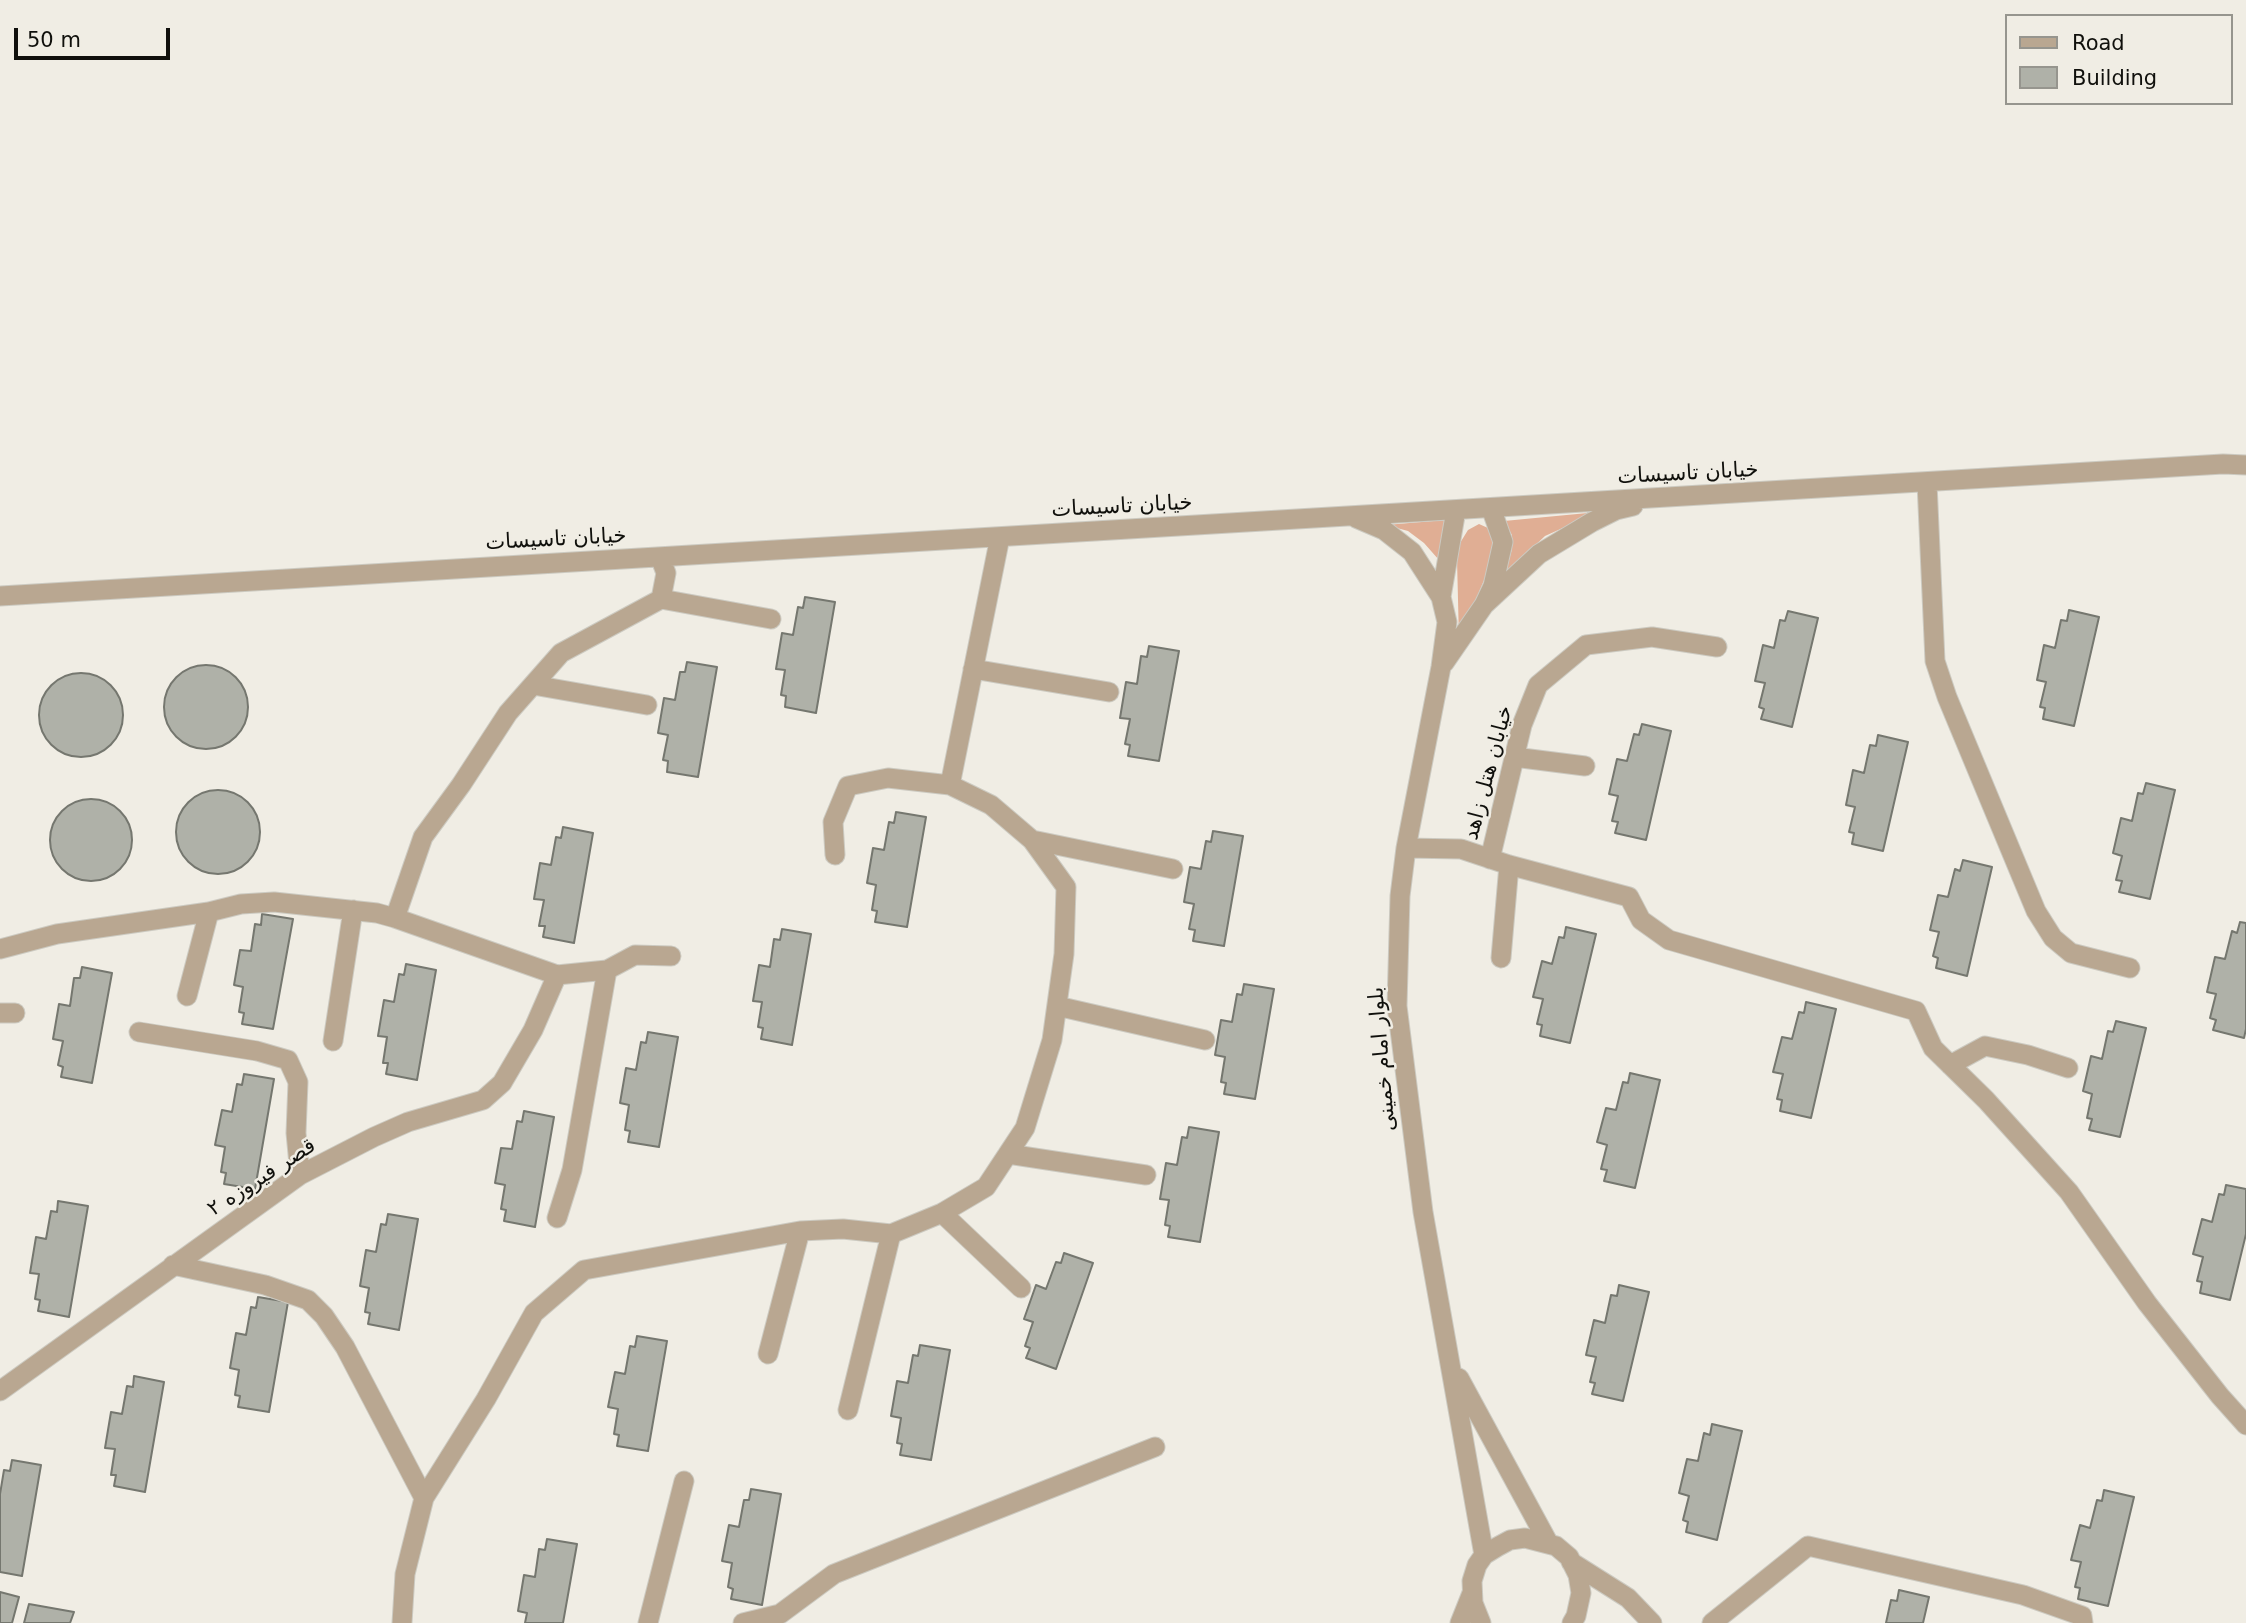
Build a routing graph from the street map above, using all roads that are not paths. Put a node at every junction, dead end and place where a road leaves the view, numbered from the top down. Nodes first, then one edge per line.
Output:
1 (2246, 465) edge
2 (1927, 482) junction
3 (1658, 498) junction
4 (1490, 508) junction
5 (1456, 510) junction
6 (1352, 516) junction
7 (1000, 537) junction
8 (660, 556) junction
9 (0, 596) edge
10 (1441, 597) junction
11 (661, 599) junction
12 (1484, 605) junction
13 (771, 619) dead end
14 (1717, 647) dead end
15 (1441, 667) junction
16 (973, 669) junction
17 (533, 685) junction
18 (1109, 691) dead end
19 (648, 705) dead end
20 (1514, 757) junction
21 (1585, 766) dead end
22 (950, 785) junction
23 (1032, 840) junction
24 (1406, 848) junction
25 (835, 855) dead end
26 (1500, 862) junction
27 (1173, 869) dead end
28 (353, 910) junction
29 (209, 912) junction
30 (395, 918) junction
31 (0, 949) edge
32 (671, 956) dead end
33 (1501, 958) dead end
34 (2130, 968) dead end
35 (607, 970) junction
36 (557, 975) junction
37 (187, 996) dead end
38 (1057, 1006) junction
39 (139, 1032) dead end
40 (1205, 1040) dead end
41 (333, 1041) dead end
42 (1950, 1065) junction
43 (2068, 1068) dead end
44 (1008, 1154) junction
45 (300, 1175) junction
46 (1146, 1175) dead end
47 (942, 1213) junction
48 (557, 1217) dead end
49 (800, 1231) junction
50 (891, 1234) junction
51 (173, 1265) junction
52 (1021, 1288) dead end
53 (768, 1354) dead end
54 (1451, 1363) junction
55 (0, 1391) edge
56 (848, 1410) dead end
57 (2246, 1425) edge
58 (1155, 1447) dead end
59 (684, 1481) dead end
60 (424, 1498) junction
61 (1549, 1544) junction
62 (1485, 1555) junction
63 (1571, 1562) junction
64 (1473, 1592) junction
65 (402, 1623) edge
66 (648, 1623) edge
67 (743, 1623) edge
68 (1460, 1623) edge
69 (1481, 1623) edge
70 (1572, 1623) edge
71 (1652, 1623) edge
72 (1712, 1623) edge
73 (2083, 1623) edge

1 - 2 street, خیابان تاسیسات
2 - 3 street, خیابان تاسیسات
2 - 34 street
3 - 4 street, خیابان تاسیسات
3 - 12 street
4 - 5 street, خیابان تاسیسات
4 - 12 street
5 - 6 street, خیابان تاسیسات
5 - 10 street
6 - 7 street, خیابان تاسیسات
6 - 10 street
7 - 8 street, خیابان تاسیسات
7 - 16 street
8 - 9 street, خیابان تاسیسات
8 - 11 street
10 - 15 street, بلوار امام خمینی
11 - 13 street
11 - 17 street
12 - 15 street
14 - 20 street, خیابان هتل زاهد
15 - 24 street, بلوار امام خمینی
16 - 18 street
16 - 22 street
17 - 19 street
17 - 30 street
20 - 21 street
20 - 26 street, خیابان هتل زاهد
22 - 23 street
22 - 25 street
23 - 27 street
23 - 38 street
24 - 26 street
24 - 54 street, بلوار امام خمینی
26 - 33 street, خیابان هتل زاهد
26 - 42 street
28 - 29 street
28 - 30 street
28 - 41 street
29 - 31 street
29 - 37 street
30 - 36 street
32 - 35 street
35 - 36 street
35 - 48 street
36 - 45 street, قصر فیروزه ۲
38 - 40 street
38 - 44 street
39 - 45 street
42 - 43 street
42 - 57 street
44 - 46 street
44 - 47 street
45 - 51 street, قصر فیروزه ۲
47 - 50 street
47 - 52 street
49 - 50 street
49 - 53 street
49 - 60 street
50 - 56 street
51 - 55 street, قصر فیروزه ۲
51 - 60 street
54 - 61 street, بلوار امام خمینی
54 - 62 street, بلوار امام خمینی
58 - 67 street
59 - 66 street
60 - 65 street
61 - 62 street
61 - 63 street
62 - 64 street
63 - 70 street
63 - 71 street
64 - 68 street
64 - 69 street
72 - 73 street

